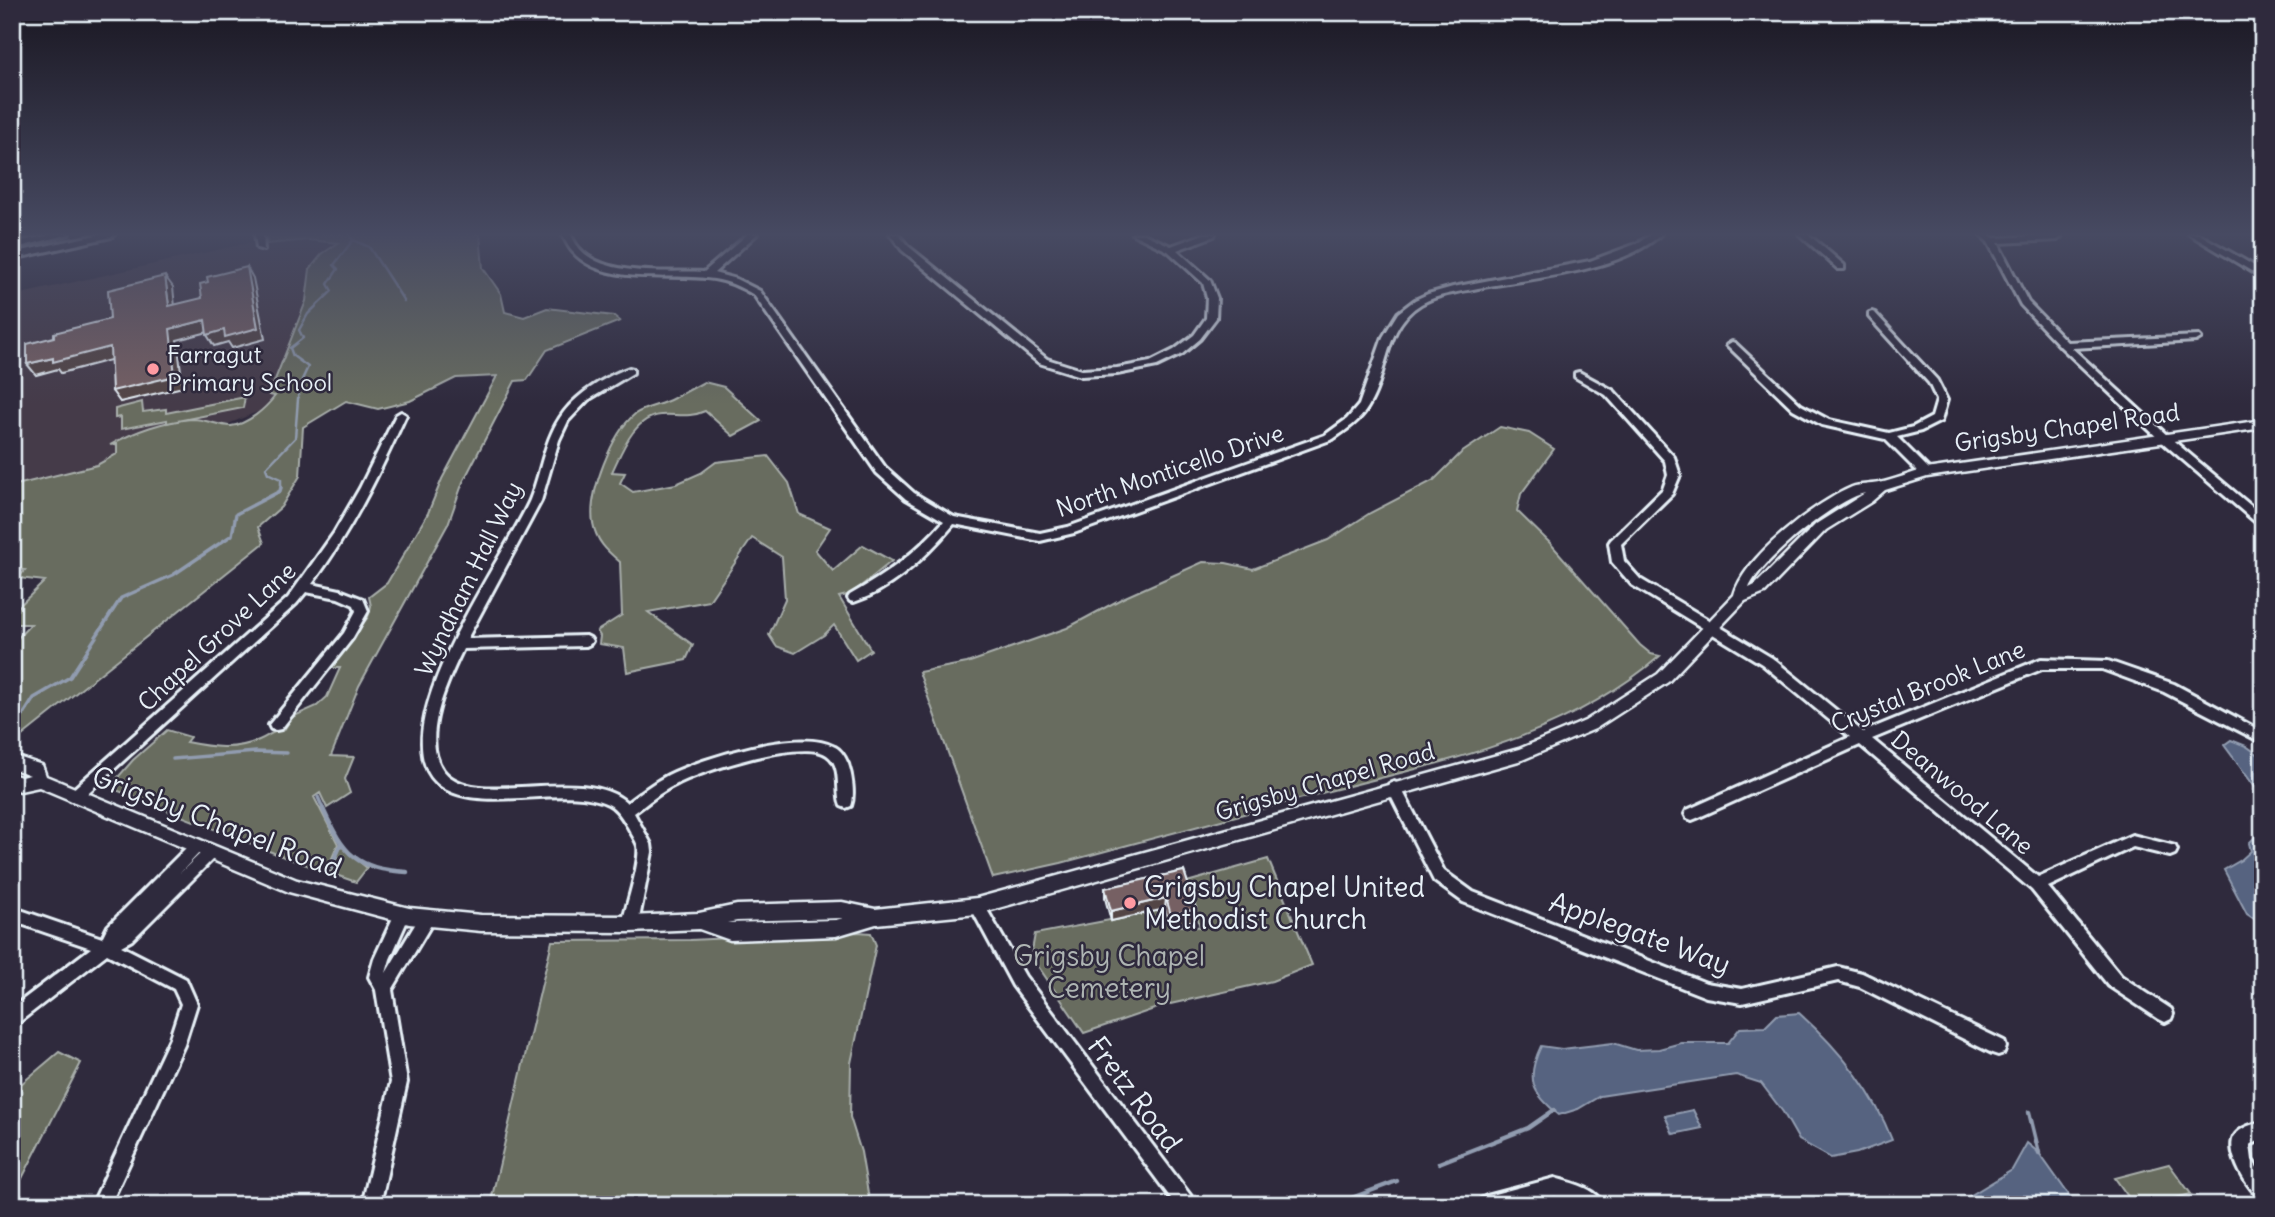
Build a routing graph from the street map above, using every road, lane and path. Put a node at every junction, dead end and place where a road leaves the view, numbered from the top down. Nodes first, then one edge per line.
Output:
1 (753, 291) edge
2 (956, 291) edge
3 (1210, 291) edge
4 (1452, 291) edge
5 (2017, 291) edge
6 (1872, 315) dead end
7 (2196, 338) dead end
8 (1732, 345) dead end
9 (2064, 345) junction
10 (629, 371) dead end
11 (1579, 375) dead end
12 (401, 415) dead end
13 (2263, 424) edge
14 (1889, 436) junction
15 (2165, 439) junction
16 (1926, 473) junction
17 (951, 520) junction
18 (2263, 522) edge
19 (304, 587) junction
20 (854, 598) dead end
21 (1711, 629) junction
22 (586, 641) dead end
23 (458, 643) junction
24 (276, 725) dead end
25 (1861, 738) junction
26 (2263, 738) edge
27 (12, 761) edge
28 (12, 780) edge
29 (40, 780) junction
30 (1394, 788) junction
31 (75, 796) junction
32 (846, 802) dead end
33 (626, 811) junction
34 (1692, 814) dead end
35 (203, 850) junction
36 (2170, 850) dead end
37 (2037, 885) junction
38 (977, 906) junction
39 (12, 914) edge
40 (402, 914) junction
41 (427, 918) junction
42 (630, 924) junction
43 (106, 946) junction
44 (384, 988) junction
45 (2165, 1014) dead end
46 (12, 1017) edge
47 (1998, 1047) dead end
48 (2263, 1130) edge
49 (2263, 1190) edge
50 (101, 1205) edge
51 (372, 1205) edge
52 (1187, 1205) edge
53 (1487, 1205) edge
54 (1595, 1205) edge

1 - 17 street, North Monticello Drive
2 - 3 street
4 - 17 street, North Monticello Drive
5 - 9 street
6 - 14 street
7 - 9 street
8 - 14 street
9 - 15 street
10 - 23 street, Wyndham Hall Way
11 - 21 street, Deanwood Lane
12 - 19 street, Chapel Grove Lane
13 - 15 street, Grigsby Chapel Road
14 - 16 street
15 - 16 street, Grigsby Chapel Road
15 - 18 street
16 - 21 street, Grigsby Chapel Road
17 - 20 street
19 - 24 street
19 - 31 street, Chapel Grove Lane
21 - 25 street, Deanwood Lane
21 - 30 street, Grigsby Chapel Road
22 - 23 street
23 - 33 street, Wyndham Hall Way
25 - 26 street, Crystal Brook Lane
25 - 34 street, Crystal Brook Lane
25 - 37 street, Deanwood Lane
27 - 29 street
28 - 29 street, Grigsby Chapel Road
29 - 31 street, Grigsby Chapel Road
30 - 38 street, Grigsby Chapel Road
30 - 47 street, Applegate Way
31 - 35 street, Grigsby Chapel Road
32 - 33 street
33 - 42 street
35 - 40 street, Grigsby Chapel Road
35 - 43 street
36 - 37 street
37 - 45 street, Deanwood Lane
38 - 42 street, Grigsby Chapel Road
38 - 52 street, Fretz Road
39 - 43 street
40 - 41 street, Grigsby Chapel Road
40 - 44 street
41 - 42 street, Grigsby Chapel Road
41 - 44 street
43 - 46 street
43 - 50 street
44 - 51 street
48 - 49 street
53 - 54 street

